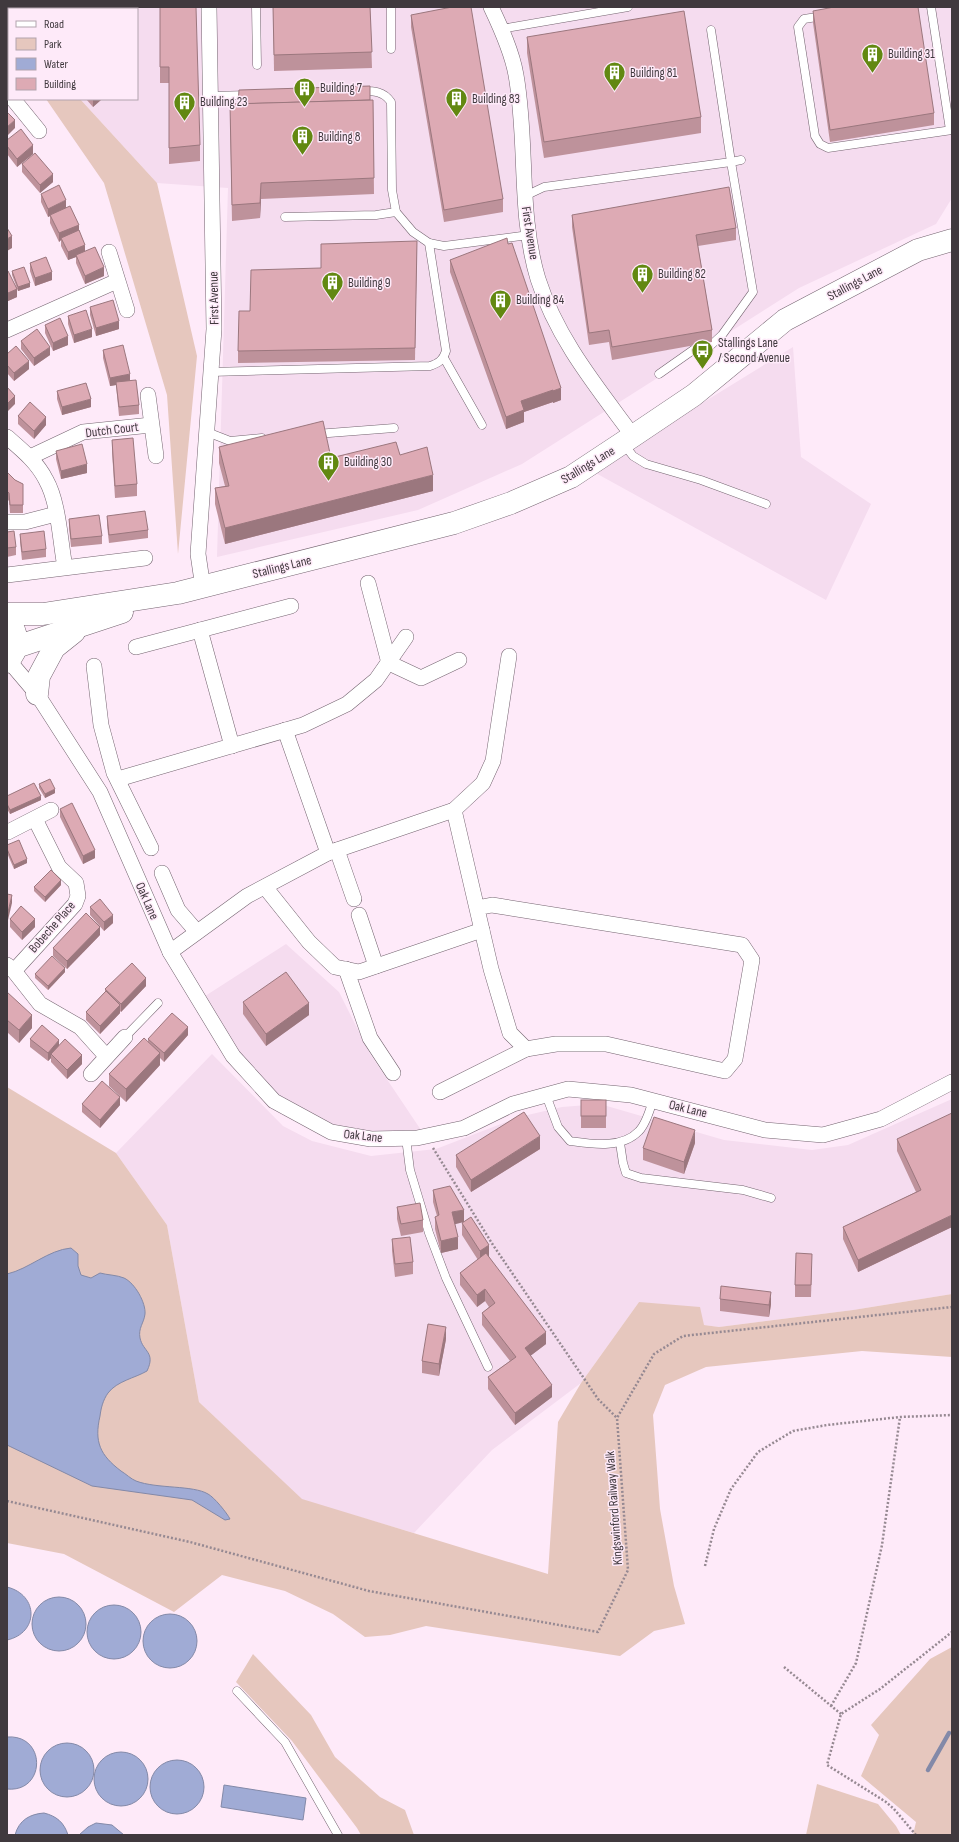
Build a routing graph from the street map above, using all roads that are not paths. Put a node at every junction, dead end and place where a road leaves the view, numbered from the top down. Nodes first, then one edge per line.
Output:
1 (209, 7) edge
2 (256, 7) edge
3 (391, 7) edge
4 (491, 7) edge
5 (628, 7) edge
6 (931, 7) edge
7 (834, 14) edge
8 (501, 29) junction
9 (711, 30) dead end
10 (391, 49) dead end
11 (257, 65) dead end
12 (352, 91) edge
13 (258, 94) edge
14 (210, 96) junction
15 (14, 100) edge
16 (951, 130) edge
17 (39, 131) dead end
18 (741, 160) dead end
19 (731, 162) junction
20 (525, 196) junction
21 (396, 212) junction
22 (285, 217) dead end
23 (529, 235) junction
24 (952, 240) edge
25 (429, 243) junction
26 (109, 252) dead end
27 (117, 281) junction
28 (127, 310) dead end
29 (8, 327) edge
30 (444, 358) junction
31 (211, 372) junction
32 (659, 374) dead end
33 (148, 395) dead end
34 (151, 425) junction
35 (482, 425) dead end
36 (394, 428) dead end
37 (207, 432) junction
38 (308, 435) edge
39 (7, 437) edge
40 (269, 438) edge
41 (628, 440) junction
42 (30, 456) junction
43 (156, 456) dead end
44 (766, 504) dead end
45 (56, 514) junction
46 (7, 522) edge
47 (145, 558) dead end
48 (64, 567) junction
49 (7, 575) edge
50 (368, 582) dead end
51 (203, 588) junction
52 (178, 593) junction
53 (292, 606) dead end
54 (7, 614) edge
55 (7, 620) edge
56 (83, 625) junction
57 (200, 630) junction
58 (406, 637) dead end
59 (136, 647) dead end
60 (508, 656) dead end
61 (11, 657) edge
62 (459, 660) dead end
63 (389, 662) junction
64 (94, 666) dead end
65 (37, 694) junction
66 (285, 730) junction
67 (232, 746) junction
68 (118, 780) junction
69 (51, 810) dead end
70 (454, 810) junction
71 (35, 819) junction
72 (7, 833) edge
73 (151, 848) dead end
74 (333, 851) junction
75 (162, 873) dead end
76 (265, 886) junction
77 (354, 900) dead end
78 (477, 908) junction
79 (359, 915) dead end
80 (482, 930) junction
81 (197, 932) junction
82 (170, 952) junction
83 (376, 966) junction
84 (10, 968) edge
85 (346, 969) junction
86 (158, 1003) dead end
87 (125, 1037) joint
88 (526, 1050) junction
89 (106, 1056) junction
90 (393, 1073) dead end
91 (92, 1074) dead end
92 (952, 1082) edge
93 (440, 1092) dead end
94 (546, 1095) junction
95 (653, 1100) junction
96 (406, 1138) junction
97 (620, 1143) junction
98 (771, 1198) dead end
99 (488, 1368) dead end
100 (237, 1691) dead end
101 (338, 1835) edge

1 - 14 street, First Avenue
2 - 11 lane
3 - 10 lane
4 - 8 street, First Avenue
5 - 8 lane
6 - 16 lane
7 - 16 lane
8 - 20 street, First Avenue
9 - 19 lane
12 - 21 lane
13 - 14 lane
14 - 31 street, First Avenue
15 - 17 street
18 - 19 lane
19 - 20 lane
19 - 32 lane
20 - 23 street, First Avenue
21 - 22 lane
21 - 25 lane
23 - 25 lane
23 - 41 street, First Avenue
24 - 41 main road, Stallings Lane
25 - 30 lane
26 - 27 street
27 - 28 street
27 - 29 street
30 - 31 lane
30 - 35 lane
31 - 37 street, First Avenue
33 - 34 street
34 - 42 street, Dutch Court
34 - 43 street
36 - 38 lane
37 - 40 lane
37 - 51 street, First Avenue
39 - 42 street
41 - 44 lane
41 - 51 main road, Stallings Lane
42 - 45 street
45 - 46 street
45 - 48 street
47 - 48 street
48 - 49 street
50 - 63 street
51 - 52 main road, Stallings Lane
52 - 54 main road
52 - 56 main road
53 - 57 street
55 - 61 main road
56 - 61 main road
56 - 65 main road
57 - 59 street
57 - 67 street
58 - 63 street
60 - 70 street
61 - 65 street, Oak Lane
62 - 63 street
63 - 66 street
64 - 68 street
65 - 82 street, Oak Lane
66 - 67 street
66 - 74 street
67 - 68 street
68 - 73 street
69 - 71 street
70 - 74 street
70 - 78 street
71 - 72 street
71 - 84 street, Bobeche Place
74 - 76 street
74 - 77 street
75 - 81 street
76 - 81 street
76 - 85 street
78 - 80 street
78 - 88 street
79 - 83 street
80 - 83 street
80 - 88 street
81 - 82 street
82 - 96 street, Oak Lane
83 - 85 street
84 - 89 street
85 - 90 street
86 - 87 lane
87 - 89 street
88 - 93 street
89 - 91 street
92 - 95 street, Oak Lane
94 - 95 street, Oak Lane
94 - 96 street, Oak Lane
94 - 97 lane
95 - 97 lane
96 - 99 lane
97 - 98 lane
100 - 101 lane

